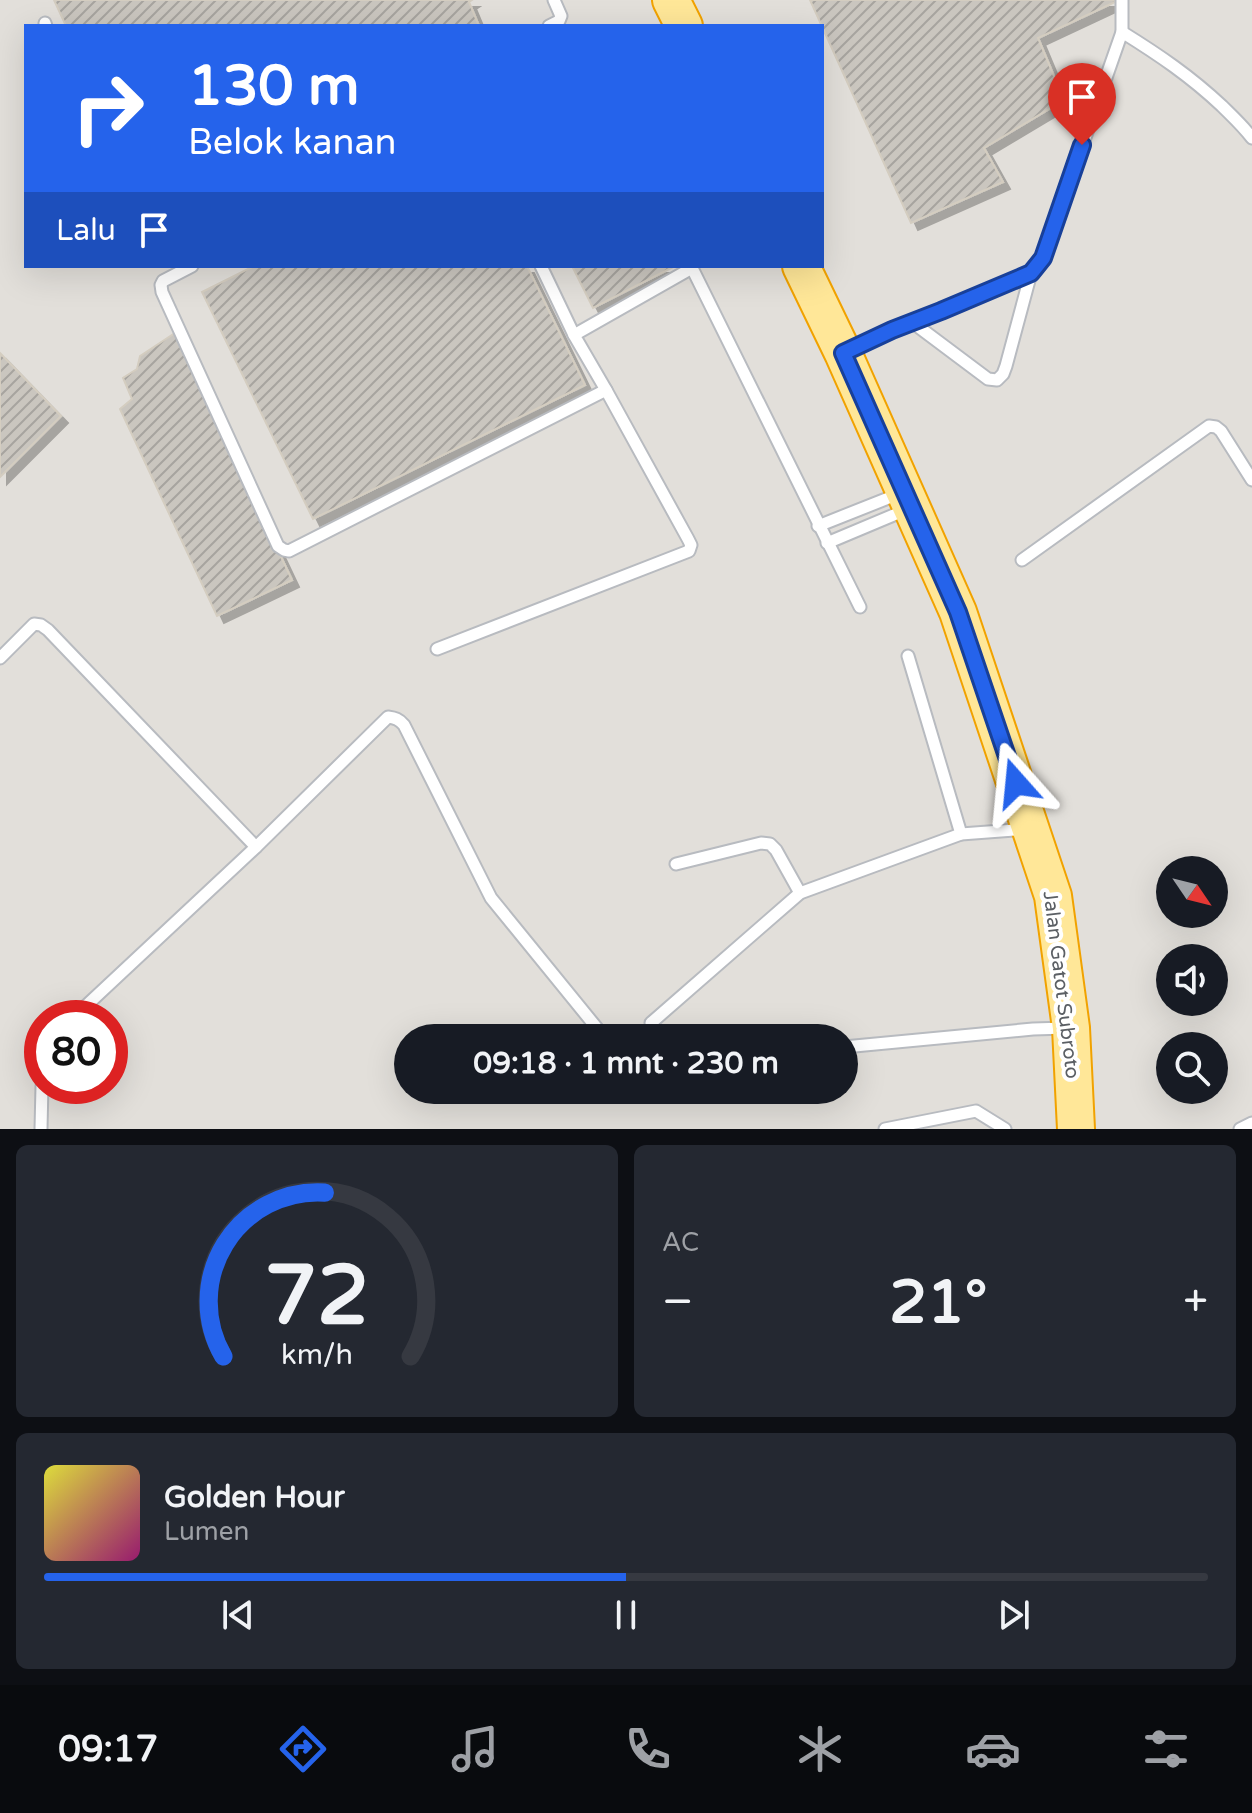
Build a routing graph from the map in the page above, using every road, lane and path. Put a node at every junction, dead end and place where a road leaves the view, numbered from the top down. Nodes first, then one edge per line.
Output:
1 (554, 0) edge
2 (671, 0) edge
3 (1122, 0) edge
4 (553, 24) edge
5 (683, 24) edge
6 (1122, 32) junction
7 (1252, 138) edge
8 (188, 268) edge
9 (542, 268) edge
10 (689, 268) edge
11 (691, 268) edge
12 (802, 268) edge
13 (1031, 273) junction
14 (912, 322) junction
15 (574, 335) junction
16 (843, 353) junction
17 (606, 390) junction
18 (1252, 480) edge
19 (909, 500) junction
20 (818, 526) junction
21 (827, 543) junction
22 (1022, 560) dead end
23 (860, 607) dead end
24 (437, 649) dead end
25 (908, 656) dead end
26 (0, 658) edge
27 (1031, 829) junction
28 (961, 834) junction
29 (256, 847) junction
30 (676, 864) dead end
31 (800, 893) junction
32 (92, 1000) edge
33 (651, 1023) dead end
34 (594, 1024) edge
35 (1071, 1028) junction
36 (858, 1046) edge
37 (42, 1104) edge
38 (1252, 1123) edge
39 (41, 1129) edge
40 (885, 1129) edge
41 (1005, 1129) edge
42 (1076, 1129) edge
43 (1240, 1129) edge

1 - 4 lane
2 - 5 highway
3 - 6 lane
6 - 7 lane
6 - 13 lane
8 - 17 lane
9 - 15 lane
10 - 15 lane
11 - 20 lane
12 - 16 highway, Jalan Gatot Subroto
13 - 14 lane
13 - 14 lane
14 - 16 lane
15 - 17 lane
16 - 19 highway, Jalan Gatot Subroto
17 - 24 lane
18 - 22 lane
19 - 20 lane
19 - 21 lane
19 - 27 highway, Jalan Gatot Subroto
20 - 21 lane
21 - 23 lane
25 - 28 lane
26 - 29 lane
27 - 28 lane
27 - 35 highway, Jalan Gatot Subroto
28 - 31 lane
29 - 32 lane
29 - 34 lane
30 - 31 lane
31 - 33 lane
35 - 36 lane
35 - 42 highway, Jalan Gatot Subroto
37 - 39 lane
38 - 43 lane
40 - 41 lane

